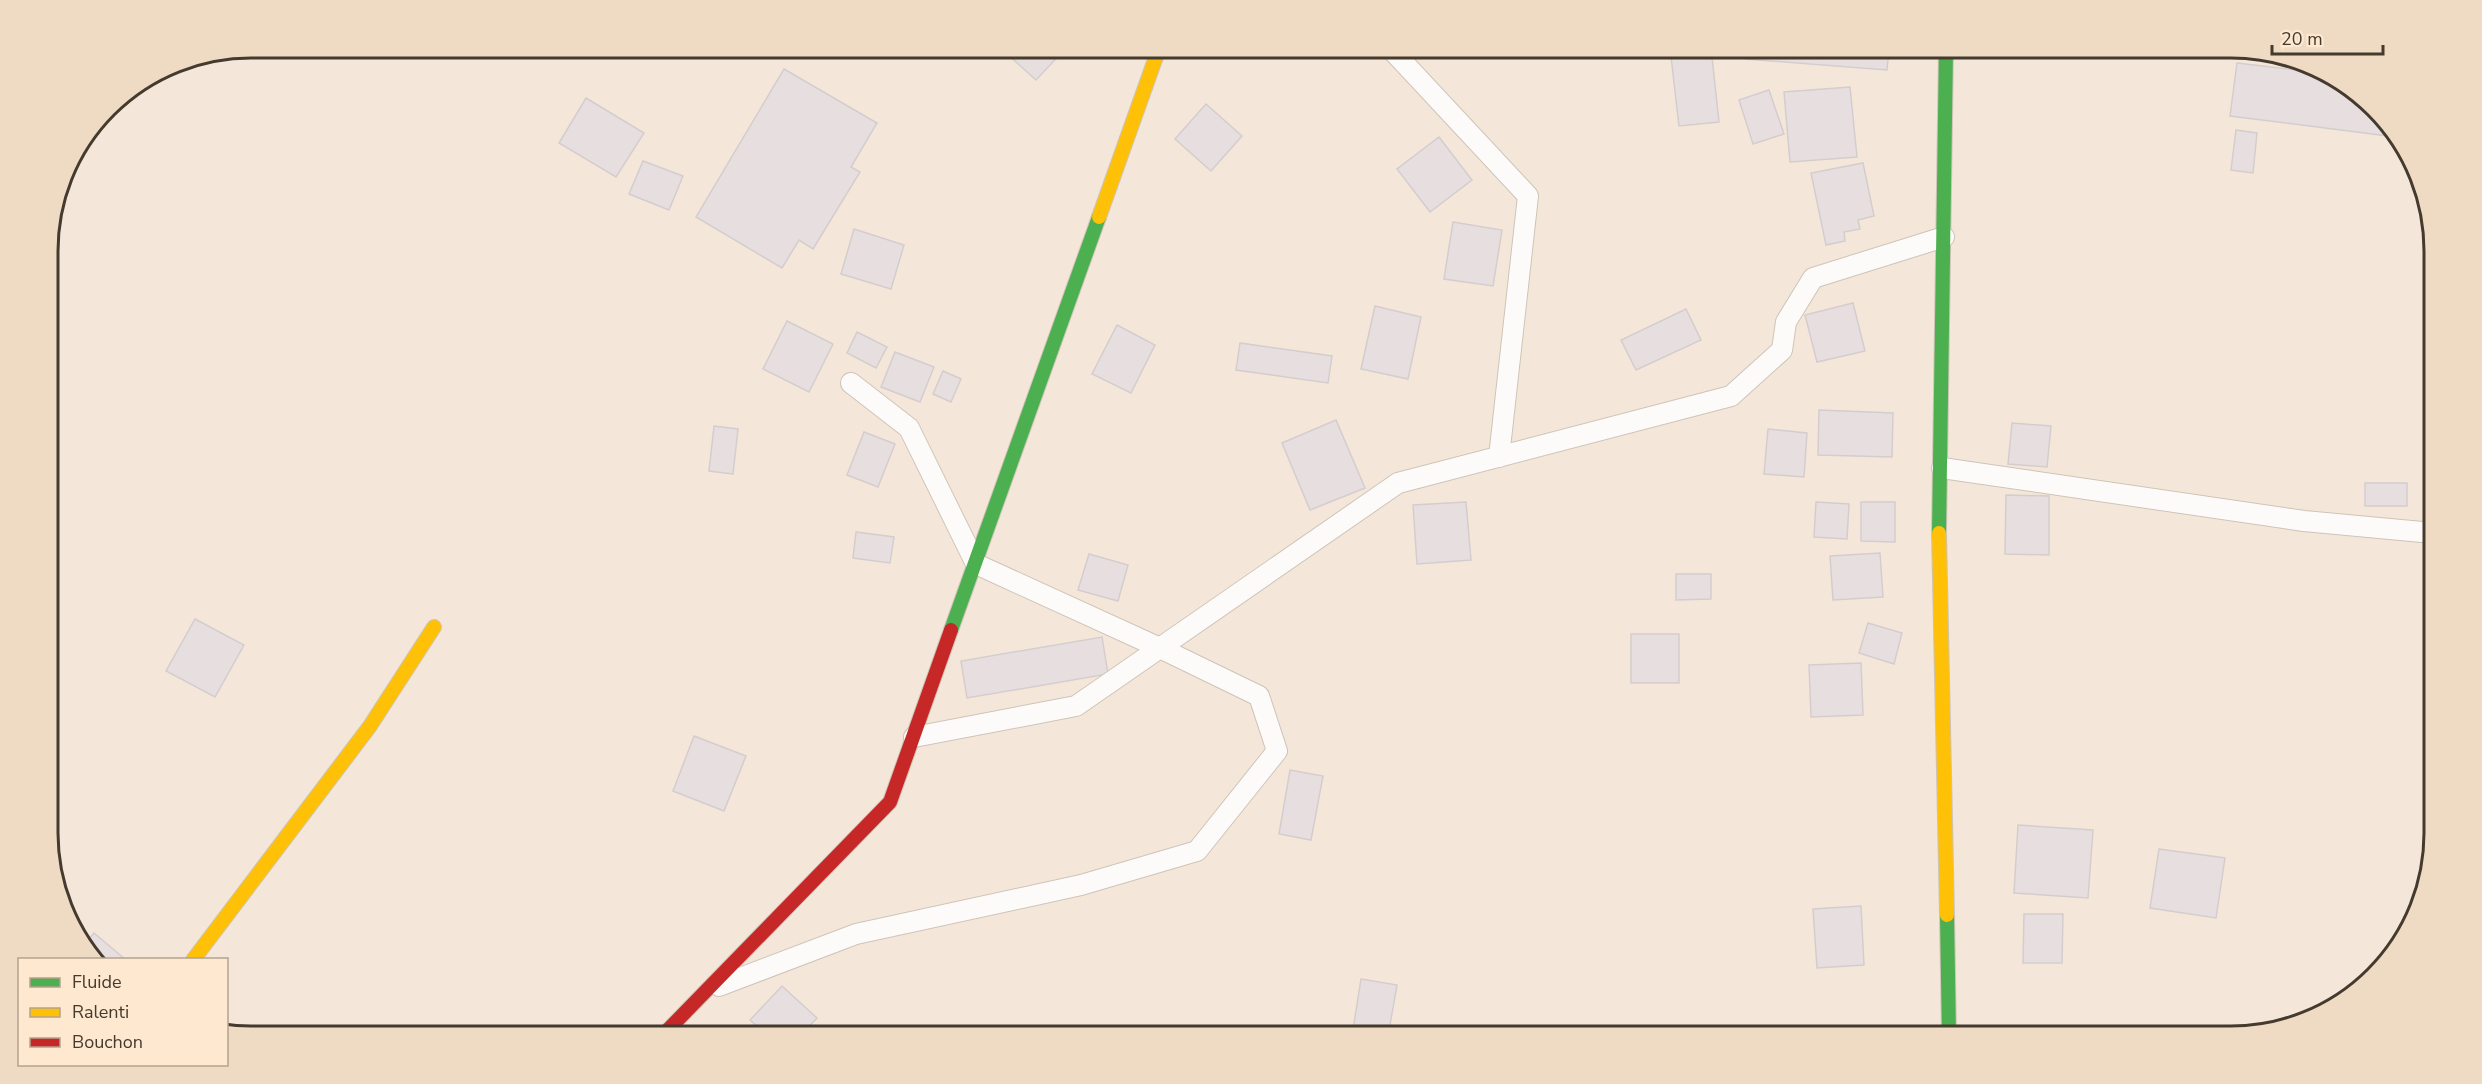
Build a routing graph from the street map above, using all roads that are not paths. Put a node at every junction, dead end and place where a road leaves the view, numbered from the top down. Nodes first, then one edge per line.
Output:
1 (1156, 58) edge
2 (1399, 58) edge
3 (1946, 58) edge
4 (1944, 237) junction
5 (852, 383) dead end
6 (1499, 457) junction
7 (1942, 468) junction
8 (2424, 532) edge
9 (976, 564) junction
10 (434, 627) dead end
11 (1160, 648) junction
12 (914, 737) junction
13 (195, 958) edge
14 (705, 992) junction
15 (1950, 1025) edge
16 (672, 1026) edge

1 - 9 street
2 - 6 lane
3 - 4 street
4 - 6 lane
4 - 7 street
5 - 9 lane
6 - 11 lane
7 - 8 lane
7 - 15 street
9 - 11 lane
9 - 12 street
10 - 13 street
11 - 12 lane
11 - 14 lane
12 - 14 street
14 - 16 street

